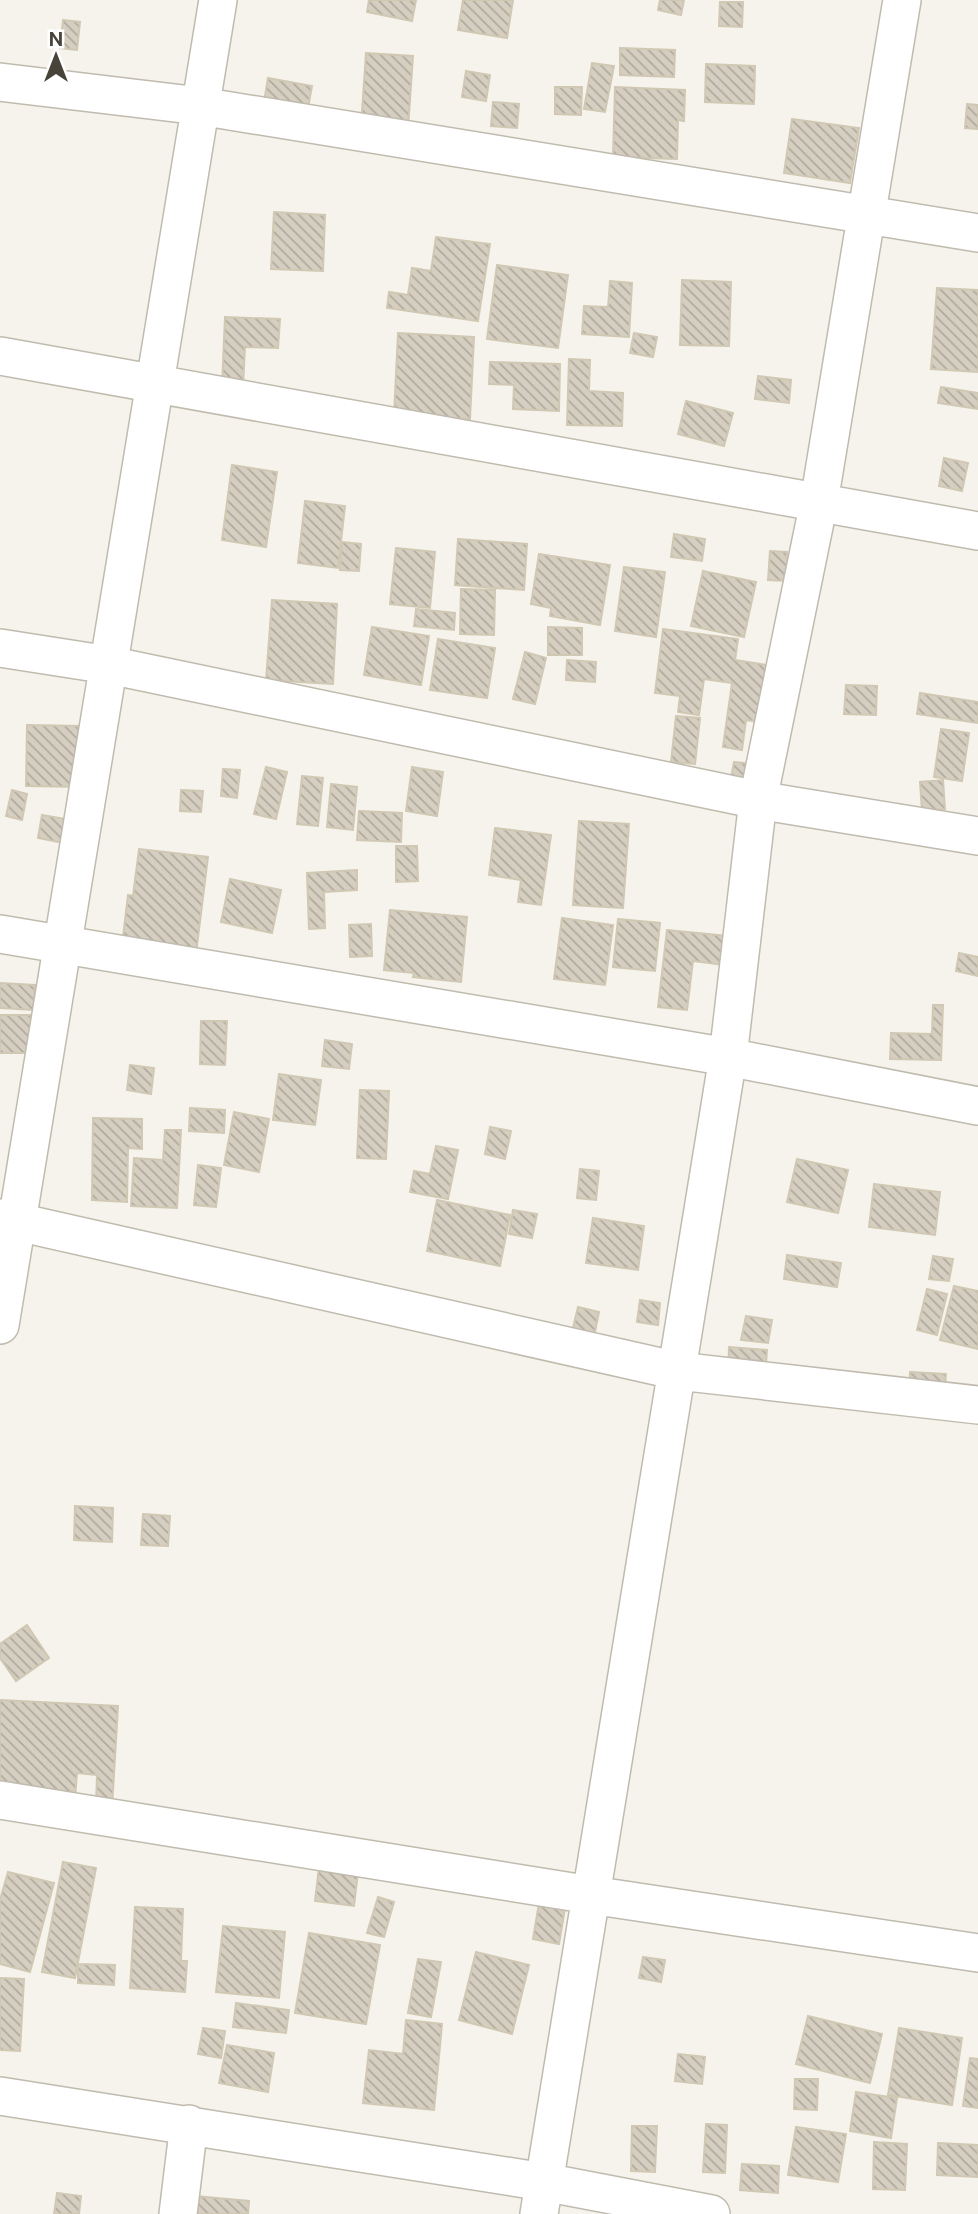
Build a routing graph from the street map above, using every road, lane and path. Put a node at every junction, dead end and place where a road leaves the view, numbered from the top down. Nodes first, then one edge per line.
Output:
1 (218, 0) edge
2 (902, 0) edge
3 (0, 82) edge
4 (200, 106) junction
5 (866, 216) junction
6 (978, 233) edge
7 (0, 356) edge
8 (155, 383) junction
9 (819, 502) junction
10 (978, 531) edge
11 (0, 648) edge
12 (108, 665) junction
13 (758, 800) junction
14 (978, 836) edge
15 (0, 934) edge
16 (63, 944) junction
17 (728, 1057) junction
18 (978, 1106) edge
19 (8, 1220) edge
20 (0, 1325) edge
21 (678, 1371) junction
22 (978, 1405) edge
23 (0, 1800) edge
24 (591, 1895) junction
25 (978, 1953) edge
26 (0, 2096) edge
27 (189, 2124) junction
28 (541, 2198) edge
29 (178, 2214) edge
30 (711, 2214) edge

1 - 4 street
2 - 5 street
3 - 4 street
4 - 5 street
4 - 8 street
5 - 6 street
5 - 9 street
7 - 8 street
8 - 9 street
8 - 12 street
9 - 10 street
9 - 13 street
11 - 12 street
12 - 13 street
12 - 16 street
13 - 14 street
13 - 17 street
15 - 16 street
16 - 17 street
16 - 19 street
17 - 18 street
17 - 21 street
19 - 20 street
19 - 21 street
21 - 22 street
21 - 24 street
23 - 24 street
24 - 25 street
24 - 28 street
26 - 27 street
27 - 28 street
27 - 29 street
28 - 30 street

